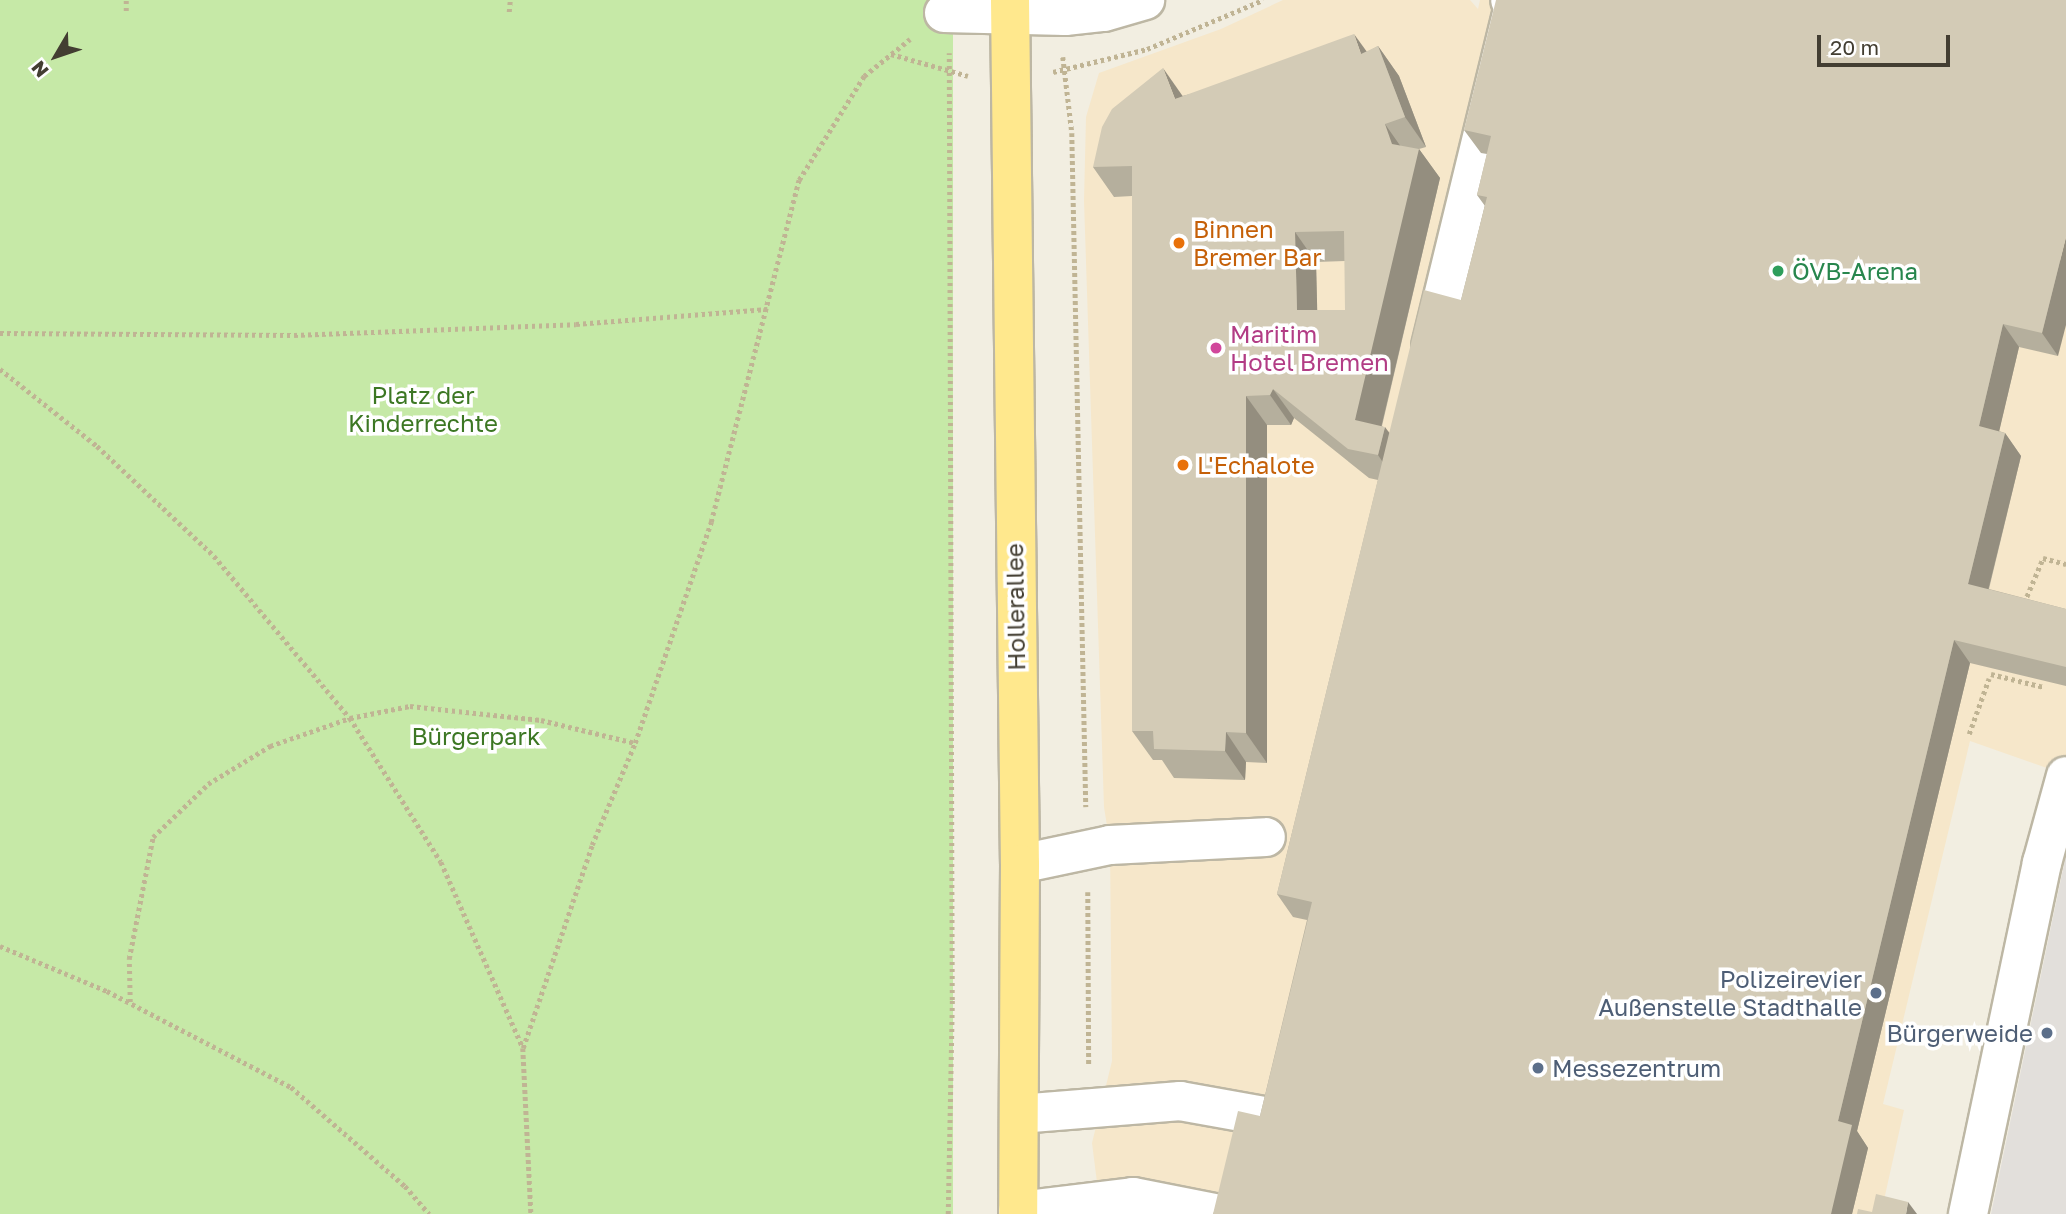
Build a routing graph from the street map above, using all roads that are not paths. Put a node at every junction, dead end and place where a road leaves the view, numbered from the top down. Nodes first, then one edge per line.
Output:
1 (1144, 0) edge
2 (1510, 0) edge
3 (1010, 8) edge
4 (944, 13) road end
5 (1424, 376) edge
6 (2066, 776) edge
7 (1266, 837) dead end
8 (1020, 864) junction
9 (1019, 1114) junction
10 (1280, 1119) edge
11 (1018, 1213) edge
12 (1220, 1214) edge
13 (1968, 1214) edge

1 - 3 street
2 - 5 street
3 - 4 street
3 - 8 main road, Hollerallee
6 - 13 street
7 - 8 street
8 - 9 main road, Hollerallee
9 - 10 street
9 - 11 main road, Hollerallee
11 - 12 street

